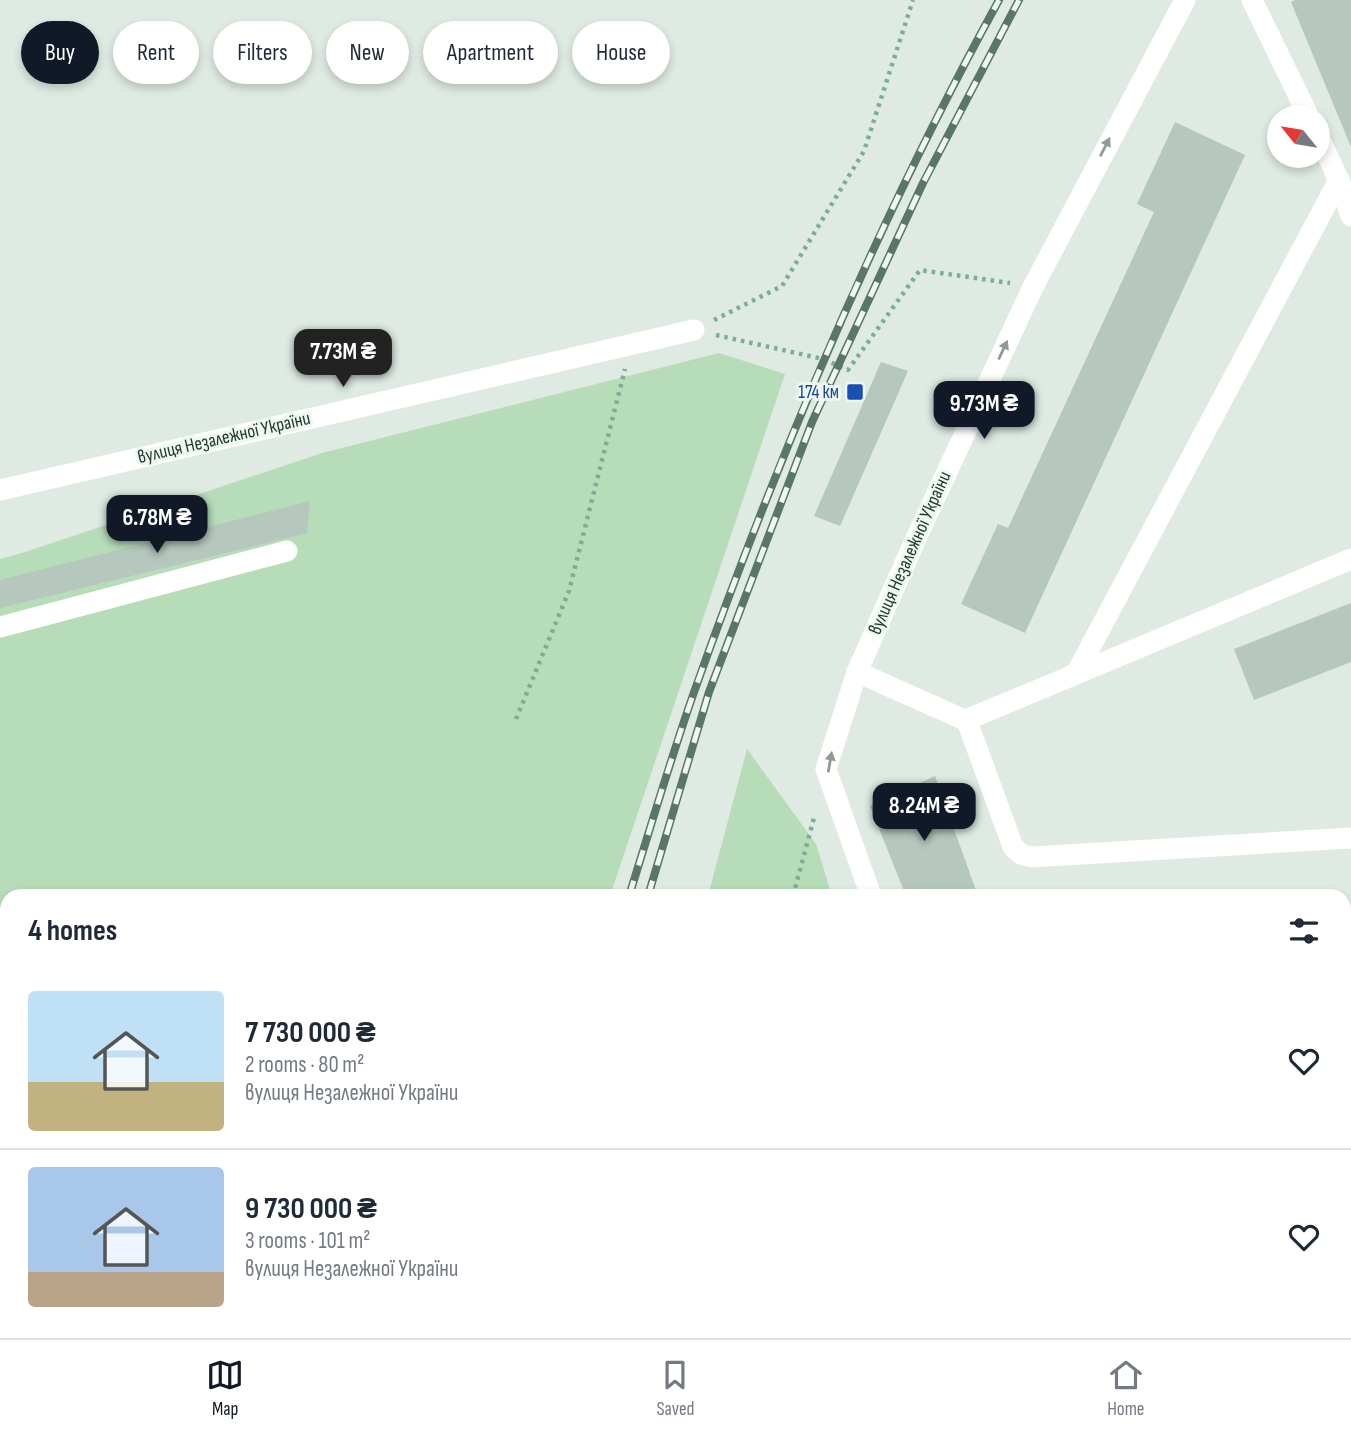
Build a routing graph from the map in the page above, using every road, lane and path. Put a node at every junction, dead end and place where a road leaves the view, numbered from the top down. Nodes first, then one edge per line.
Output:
1 (913, 0) edge
2 (1185, 0) edge
3 (1252, 0) edge
4 (1303, 105) edge
5 (1330, 161) edge
6 (1339, 180) junction
7 (1351, 216) edge
8 (1033, 287) junction
9 (694, 330) junction
10 (632, 344) junction
11 (0, 490) edge
12 (287, 551) dead end
13 (1351, 559) edge
14 (0, 627) edge
15 (857, 672) junction
16 (1076, 674) junction
17 (516, 719) dead end
18 (966, 720) junction
19 (826, 769) junction
20 (1351, 838) edge
21 (795, 889) edge
22 (869, 889) edge

1 - 9 path
8 -> 2 street, вулиця Незалежної України
3 - 4 street
5 - 6 street
6 - 7 street
6 - 16 street
8 - 9 path
15 -> 8 street, вулиця Незалежної України
9 - 10 street, вулиця Незалежної України
10 - 11 street, вулиця Незалежної України
10 - 17 path
12 - 14 street
13 - 16 street
15 - 18 street
19 -> 15 street, вулиця Незалежної України
16 - 18 street
18 - 20 street
19 - 21 path
19 - 22 street

